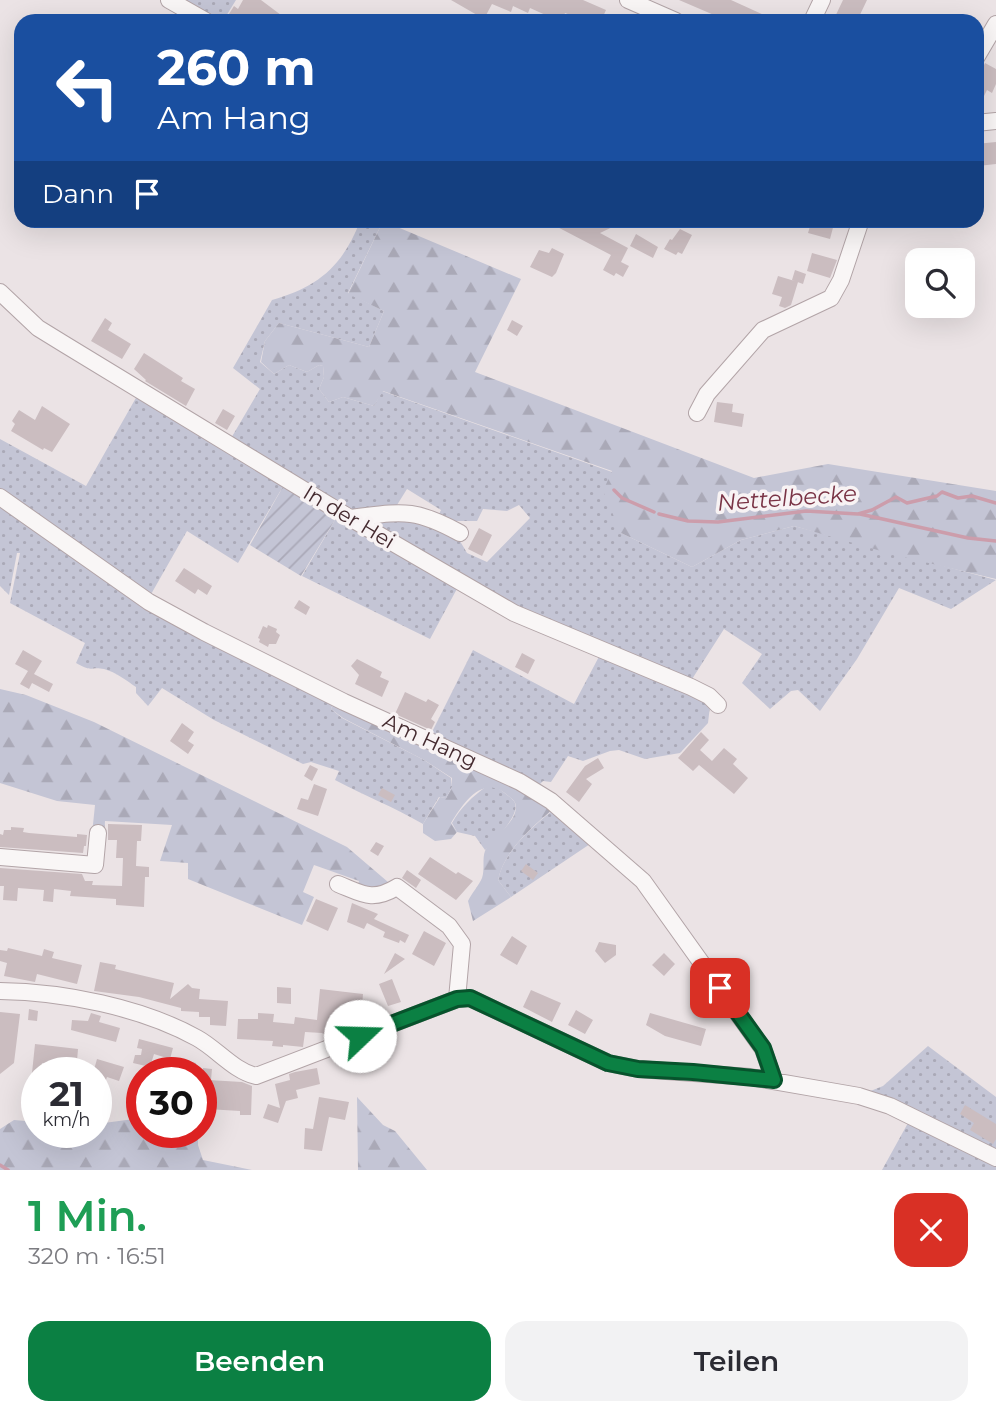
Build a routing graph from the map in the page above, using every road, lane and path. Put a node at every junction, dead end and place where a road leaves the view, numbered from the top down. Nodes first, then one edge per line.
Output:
1 (169, 0) edge
2 (628, 0) edge
3 (194, 14) edge
4 (660, 14) edge
5 (996, 24) edge
6 (984, 44) edge
7 (858, 228) edge
8 (0, 292) edge
9 (697, 413) dead end
10 (0, 497) edge
11 (349, 518) junction
12 (460, 533) dead end
13 (718, 705) dead end
14 (98, 833) dead end
15 (0, 857) edge
16 (338, 884) dead end
17 (0, 990) edge
18 (457, 999) junction
19 (774, 1080) junction
20 (996, 1158) edge

1 - 3 street
2 - 4 street
5 - 6 street
7 - 9 street
8 - 11 street, In der Hei
10 - 19 street, Am Hang
11 - 12 street
11 - 13 street, In der Hei
14 - 15 street
16 - 18 street
17 - 18 street
18 - 19 street
19 - 20 street

